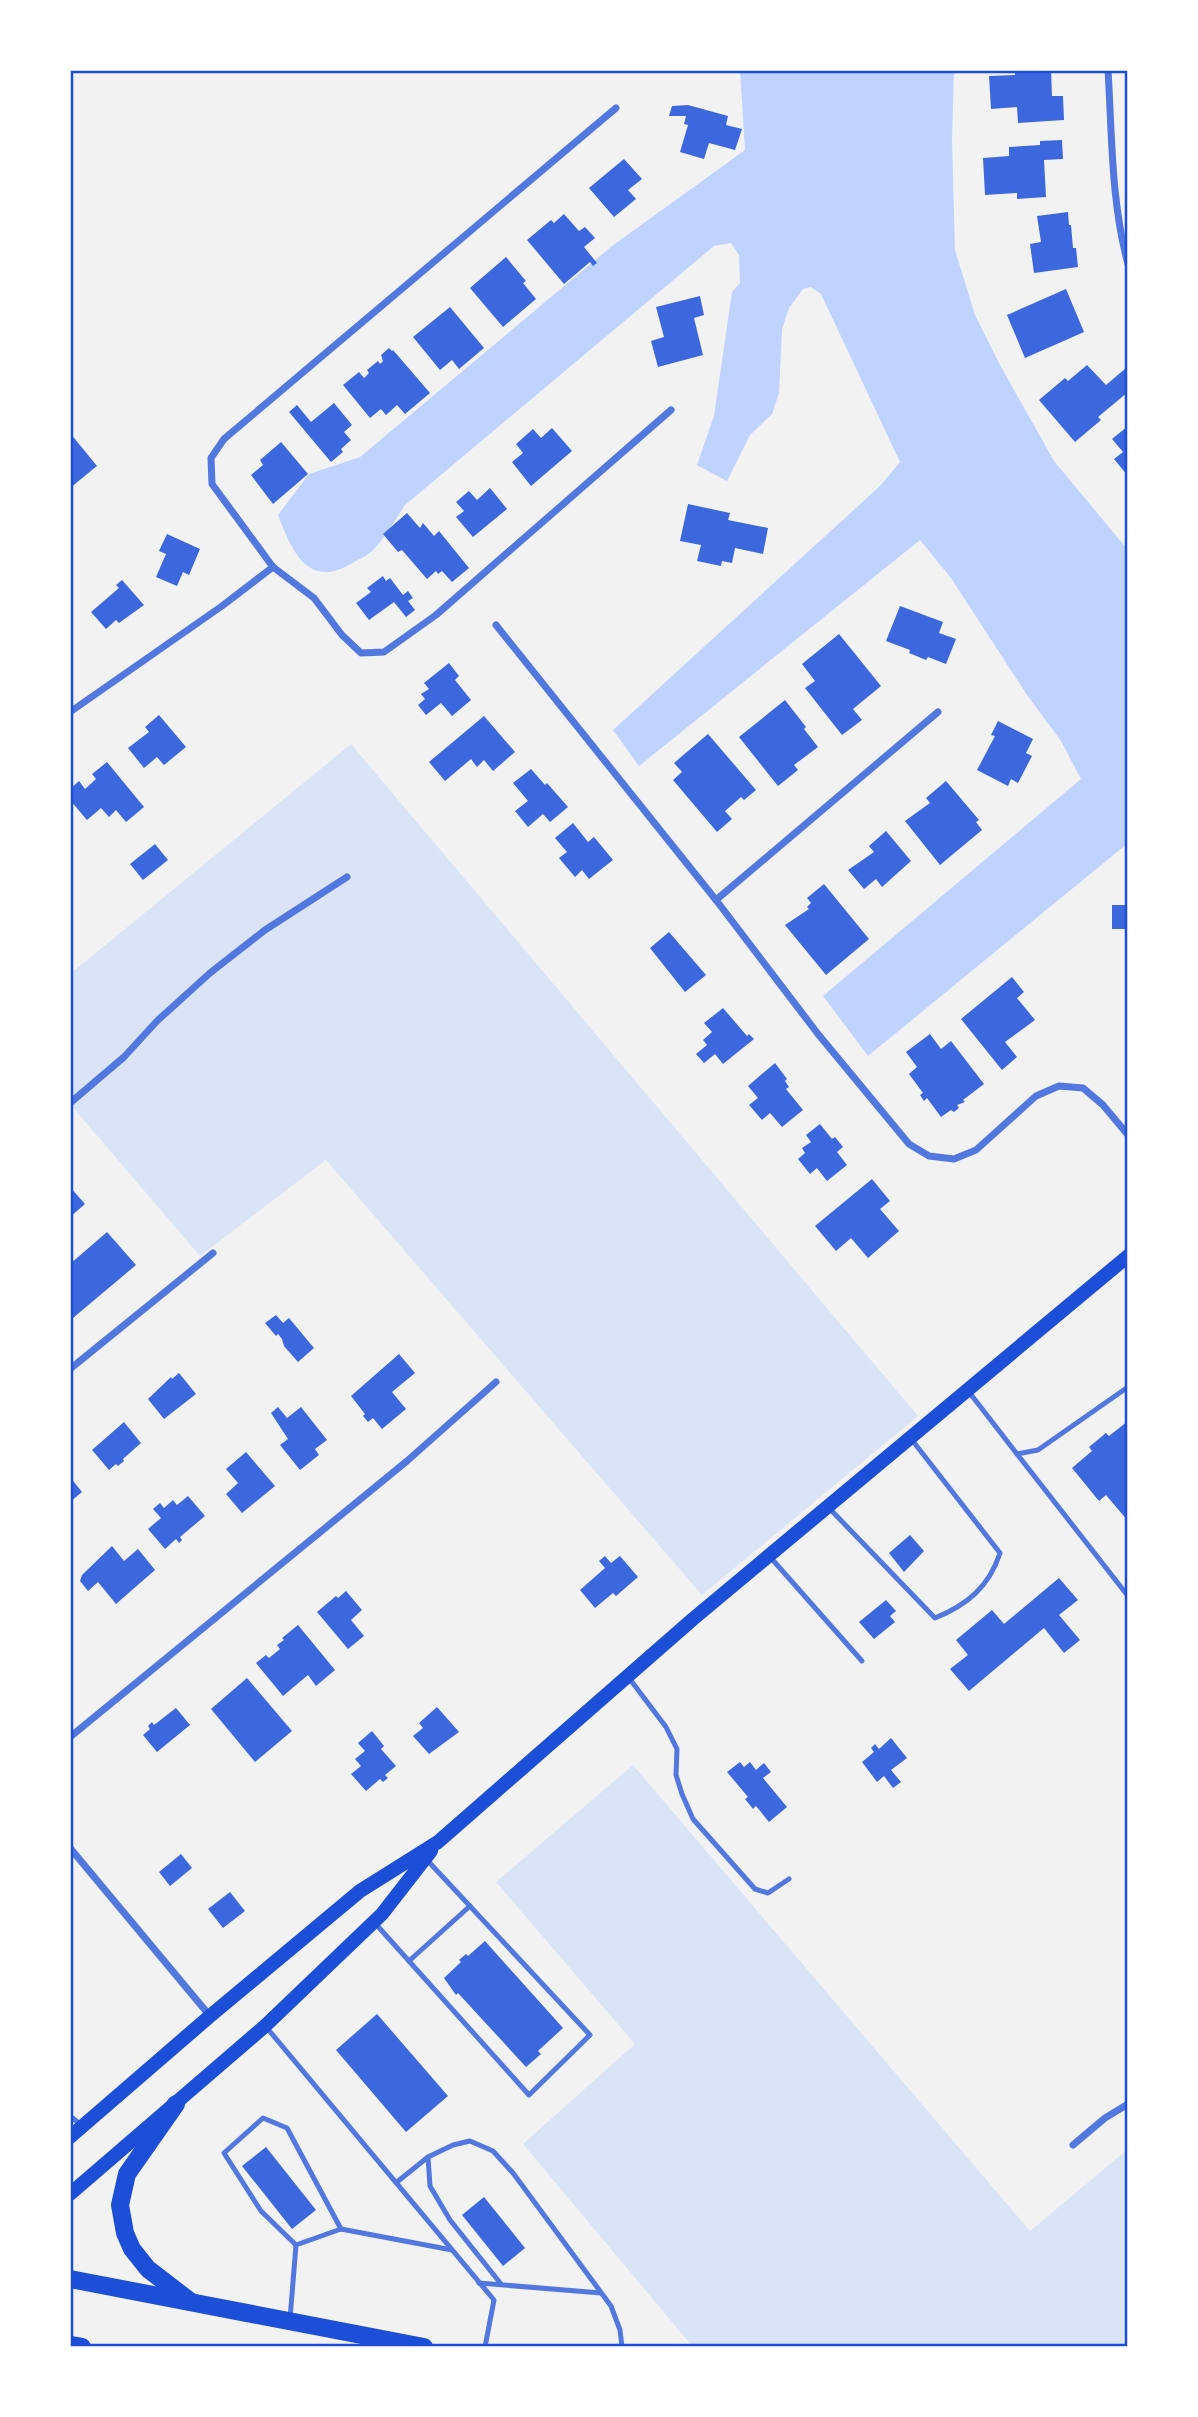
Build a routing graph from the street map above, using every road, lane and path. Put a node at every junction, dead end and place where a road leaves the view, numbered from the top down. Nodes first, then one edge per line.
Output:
1 (1108, 70) edge
2 (616, 108) dead end
3 (1128, 264) edge
4 (671, 410) dead end
5 (273, 566) junction
6 (496, 625) dead end
7 (70, 712) edge
8 (938, 712) dead end
9 (347, 877) dead end
10 (716, 900) junction
11 (70, 1103) edge
12 (1128, 1135) edge
13 (213, 1253) dead end
14 (1128, 1256) edge
15 (70, 1368) edge
16 (496, 1382) dead end
17 (1128, 1387) edge
18 (967, 1390) junction
19 (911, 1437) junction
20 (1017, 1454) junction
21 (828, 1506) junction
22 (769, 1555) junction
23 (1128, 1596) edge
24 (862, 1661) dead end
25 (627, 1676) junction
26 (70, 1737) edge
27 (438, 1842) junction
28 (70, 1848) edge
29 (425, 1859) junction
30 (789, 1879) dead end
31 (470, 1906) junction
32 (374, 1922) junction
33 (410, 1961) junction
34 (210, 2016) junction
35 (265, 2026) junction
36 (176, 2104) junction
37 (1128, 2104) edge
38 (70, 2116) edge
39 (83, 2126) junction
40 (70, 2137) edge
41 (1073, 2145) dead end
42 (428, 2157) junction
43 (397, 2182) junction
44 (70, 2194) edge
45 (341, 2229) junction
46 (296, 2245) junction
47 (452, 2250) junction
48 (70, 2279) edge
49 (479, 2283) junction
50 (501, 2284) junction
51 (601, 2293) junction
52 (194, 2304) junction
53 (289, 2322) junction
54 (70, 2345) edge
55 (82, 2347) edge
56 (424, 2347) edge
57 (485, 2347) edge
58 (622, 2347) edge

1 - 3 street
2 - 5 street
4 - 5 street
5 - 7 street
6 - 10 street
8 - 10 street
9 - 11 street
10 - 12 street
13 - 15 street
14 - 18 main road
16 - 26 street
17 - 20 lane
18 - 19 main road
18 - 20 lane
19 - 21 main road
19 - 21 lane
20 - 23 lane
21 - 22 main road
22 - 24 lane
22 - 25 main road
25 - 27 main road
25 - 30 lane
27 - 29 main road
27 - 34 main road
28 - 34 street
29 - 31 lane
29 - 32 main road
31 - 33 lane
31 - 33 lane
32 - 33 lane
32 - 35 main road
34 - 39 main road
35 - 36 main road
35 - 43 lane
36 - 44 main road
36 - 52 main road
37 - 41 street
38 - 39 lane
39 - 40 main road
42 - 43 lane
42 - 50 lane
42 - 51 lane
43 - 47 lane
45 - 46 lane
45 - 46 lane
45 - 47 lane
46 - 53 lane
47 - 49 lane
48 - 52 main road
49 - 50 lane
49 - 57 lane
50 - 51 lane
51 - 58 lane
52 - 53 main road
53 - 56 main road
54 - 55 main road

